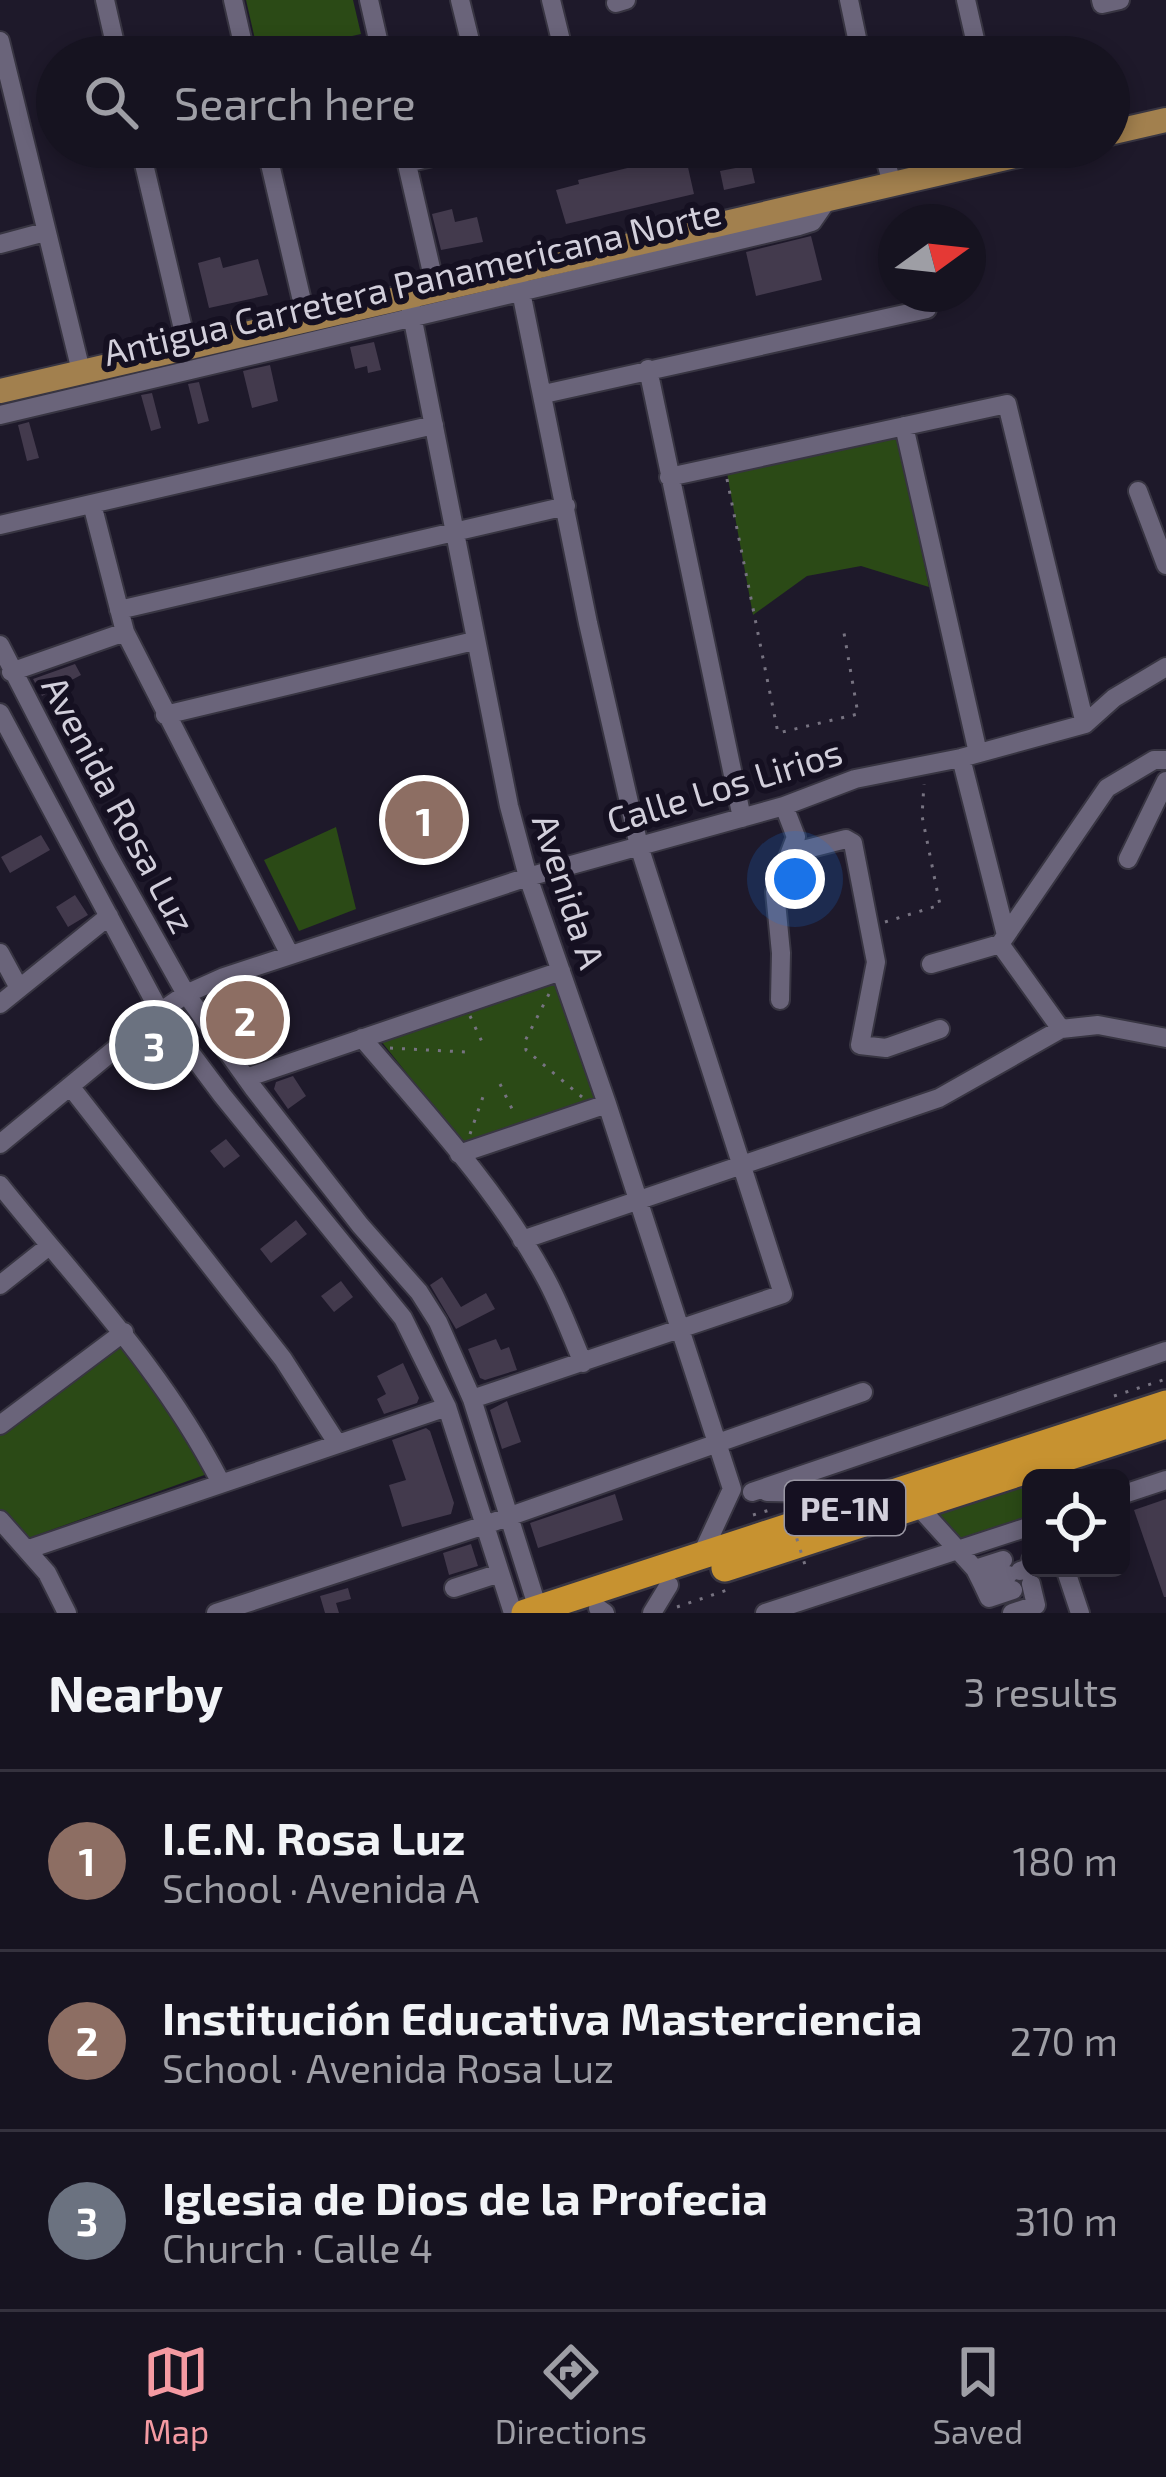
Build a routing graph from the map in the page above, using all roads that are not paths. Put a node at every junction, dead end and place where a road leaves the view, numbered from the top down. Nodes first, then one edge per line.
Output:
1 (105, 0) edge
2 (233, 0) edge
3 (369, 0) edge
4 (460, 0) edge
5 (550, 0) edge
6 (849, 0) edge
7 (966, 0) edge
8 (1101, 0) edge
9 (1120, 0) edge
10 (113, 36) edge
11 (241, 36) edge
12 (377, 36) edge
13 (469, 36) edge
14 (559, 36) edge
15 (856, 36) edge
16 (974, 36) edge
17 (0, 41) edge
18 (1166, 120) edge
19 (20, 127) junction
20 (1130, 129) edge
21 (0, 132) edge
22 (145, 168) edge
23 (271, 168) edge
24 (408, 168) edge
25 (888, 168) edge
26 (948, 168) edge
27 (892, 184) junction
28 (45, 232) junction
29 (0, 244) edge
30 (520, 282) junction
31 (436, 290) junction
32 (411, 306) junction
33 (913, 312) edge
34 (306, 318) junction
35 (188, 346) junction
36 (648, 369) junction
37 (81, 371) junction
38 (0, 391) edge
39 (544, 394) junction
40 (0, 415) edge
41 (434, 424) junction
42 (904, 426) junction
43 (669, 477) junction
44 (1138, 491) dead end
45 (92, 504) junction
46 (566, 506) junction
47 (0, 525) edge
48 (454, 532) junction
49 (1166, 565) edge
50 (119, 610) junction
51 (125, 632) junction
52 (474, 641) junction
53 (0, 645) edge
54 (1166, 667) edge
55 (11, 672) junction
56 (0, 713) edge
57 (165, 716) junction
58 (1085, 724) junction
59 (969, 756) junction
60 (1166, 760) edge
61 (1166, 781) edge
62 (784, 806) junction
63 (742, 818) junction
64 (639, 846) junction
65 (791, 853) junction
66 (1127, 859) dead end
67 (528, 877) junction
68 (109, 916) junction
69 (1003, 940) junction
70 (0, 952) edge
71 (289, 953) junction
72 (931, 964) dead end
73 (561, 971) junction
74 (19, 988) junction
75 (186, 994) junction
76 (780, 1000) dead end
77 (0, 1004) edge
78 (160, 1012) junction
79 (940, 1029) dead end
80 (1061, 1029) junction
81 (1166, 1038) edge
82 (366, 1042) junction
83 (246, 1078) junction
84 (70, 1086) junction
85 (601, 1106) junction
86 (0, 1144) edge
87 (461, 1153) junction
88 (740, 1169) junction
89 (0, 1186) edge
90 (638, 1202) junction
91 (522, 1240) junction
92 (49, 1246) junction
93 (0, 1286) edge
94 (682, 1330) junction
95 (124, 1332) junction
96 (1166, 1351) edge
97 (584, 1363) junction
98 (863, 1391) dead end
99 (472, 1400) junction
100 (1166, 1403) edge
101 (447, 1407) junction
102 (0, 1425) edge
103 (1166, 1425) edge
104 (716, 1442) junction
105 (337, 1443) junction
106 (1057, 1469) edge
107 (1022, 1478) edge
108 (1166, 1480) edge
109 (220, 1481) junction
110 (742, 1491) junction
111 (1130, 1492) edge
112 (881, 1496) junction
113 (918, 1506) junction
114 (509, 1515) junction
115 (0, 1520) edge
116 (485, 1526) junction
117 (1022, 1529) edge
118 (29, 1549) junction
119 (960, 1552) junction
120 (700, 1556) junction
121 (1022, 1570) edge
122 (500, 1573) junction
123 (1025, 1577) edge
124 (1068, 1577) edge
125 (454, 1588) dead end
126 (986, 1591) edge
127 (662, 1603) edge
128 (1037, 1609) edge
129 (595, 1611) edge
130 (525, 1612) edge
131 (67, 1613) edge
132 (215, 1613) edge
133 (765, 1613) edge
134 (1012, 1613) edge
135 (1080, 1613) edge

1 - 10 street
2 - 11 street
3 - 12 street
4 - 13 street
5 - 14 street
6 - 15 street
7 - 16 street
8 - 9 street
17 - 19 street
18 - 20 main road
19 - 21 street
19 - 28 street
22 - 35 street
23 - 34 street
24 - 31 street
25 - 27 street
26 - 27 main road, Antigua Carretera Panamericana Norte
27 - 30 main road, Antigua Carretera Panamericana Norte
28 - 29 street
28 - 37 street
30 - 31 main road, Antigua Carretera Panamericana Norte
30 - 32 street, Antigua Carretera Panamericana Norte
30 - 39 street
31 - 32 main road, Antigua Carretera Panamericana Norte
32 - 34 main road, Antigua Carretera Panamericana Norte
32 - 40 street, Antigua Carretera Panamericana Norte
32 - 41 street, Avenida A
33 - 36 street
34 - 35 main road, Antigua Carretera Panamericana Norte
35 - 37 main road, Antigua Carretera Panamericana Norte
36 - 39 street
36 - 43 street
37 - 38 main road, Antigua Carretera Panamericana Norte
39 - 46 street
41 - 45 street
41 - 48 street, Avenida A
42 - 43 street
42 - 58 street
42 - 59 street
43 - 63 street
44 - 49 street
45 - 47 street
45 - 50 street
46 - 48 street
46 - 64 street
48 - 50 street
48 - 52 street, Avenida A
50 - 51 street
51 - 55 street
51 - 57 street
52 - 57 street
52 - 67 street, Avenida A
53 - 55 street, Avenida Rosa Luz
54 - 58 street, Calle Los Lirios
55 - 75 street, Avenida Rosa Luz
56 - 68 street, Avenida Rosa Luz
57 - 71 street
58 - 59 street, Calle Los Lirios
59 - 62 street, Calle Los Lirios
59 - 69 street
60 - 69 street
61 - 66 street
62 - 63 street, Calle Los Lirios
62 - 65 street
63 - 64 street, Calle Los Lirios
64 - 67 street, Calle Los Lirios
64 - 88 street
65 - 76 street
65 - 79 street
67 - 71 street, Calle Los Lirios
67 - 73 street, Avenida A
68 - 74 street
68 - 78 street, Avenida Rosa Luz
69 - 72 street
69 - 80 street
70 - 74 street
71 - 75 street, Calle Los Lirios
73 - 82 street
73 - 85 street, Avenida A
74 - 77 street
75 - 78 street, Calle Los Lirios
75 - 83 street, Avenida Rosa Luz
78 - 84 street, Calle Los Lirios
78 - 101 street, Avenida Rosa Luz
80 - 81 street
80 - 88 street
82 - 83 street
82 - 87 street
83 - 99 street, Avenida Rosa Luz
84 - 86 street, Calle Los Lirios
84 - 105 street
85 - 87 street
85 - 90 street, Avenida A
87 - 91 street
88 - 90 street
88 - 94 street
89 - 92 street
90 - 91 street
90 - 94 street, Avenida A
91 - 97 street
92 - 93 street
92 - 95 street
94 - 97 street
94 - 104 street, Avenida A
95 - 102 street
95 - 109 street
96 - 110 street
97 - 99 street
98 - 104 street
99 - 114 street, Avenida Rosa Luz
100 - 112 highway, PE-1N
101 - 105 street
101 - 116 street, Avenida Rosa Luz
103 - 106 highway, PE-1N
104 - 110 street, Avenida A
104 - 114 street
105 - 109 street
107 - 113 highway, PE-1N
108 - 111 street
109 - 118 street
110 - 112 street
110 - 120 street
112 - 120 highway, PE-1N
113 - 119 street
113 - 127 highway, PE-1N
114 - 116 street
114 - 130 street, Avenida Rosa Luz
115 - 118 street
116 - 122 street, Avenida Rosa Luz
116 - 132 street
117 - 119 street
118 - 131 street
119 - 126 street
119 - 133 street
120 - 130 highway, PE-1N
121 - 126 street
121 - 126 street
122 - 125 street
122 - 130 street, Avenida Rosa Luz
123 - 128 street
124 - 135 street
127 - 129 highway, PE-1N
128 - 134 street

